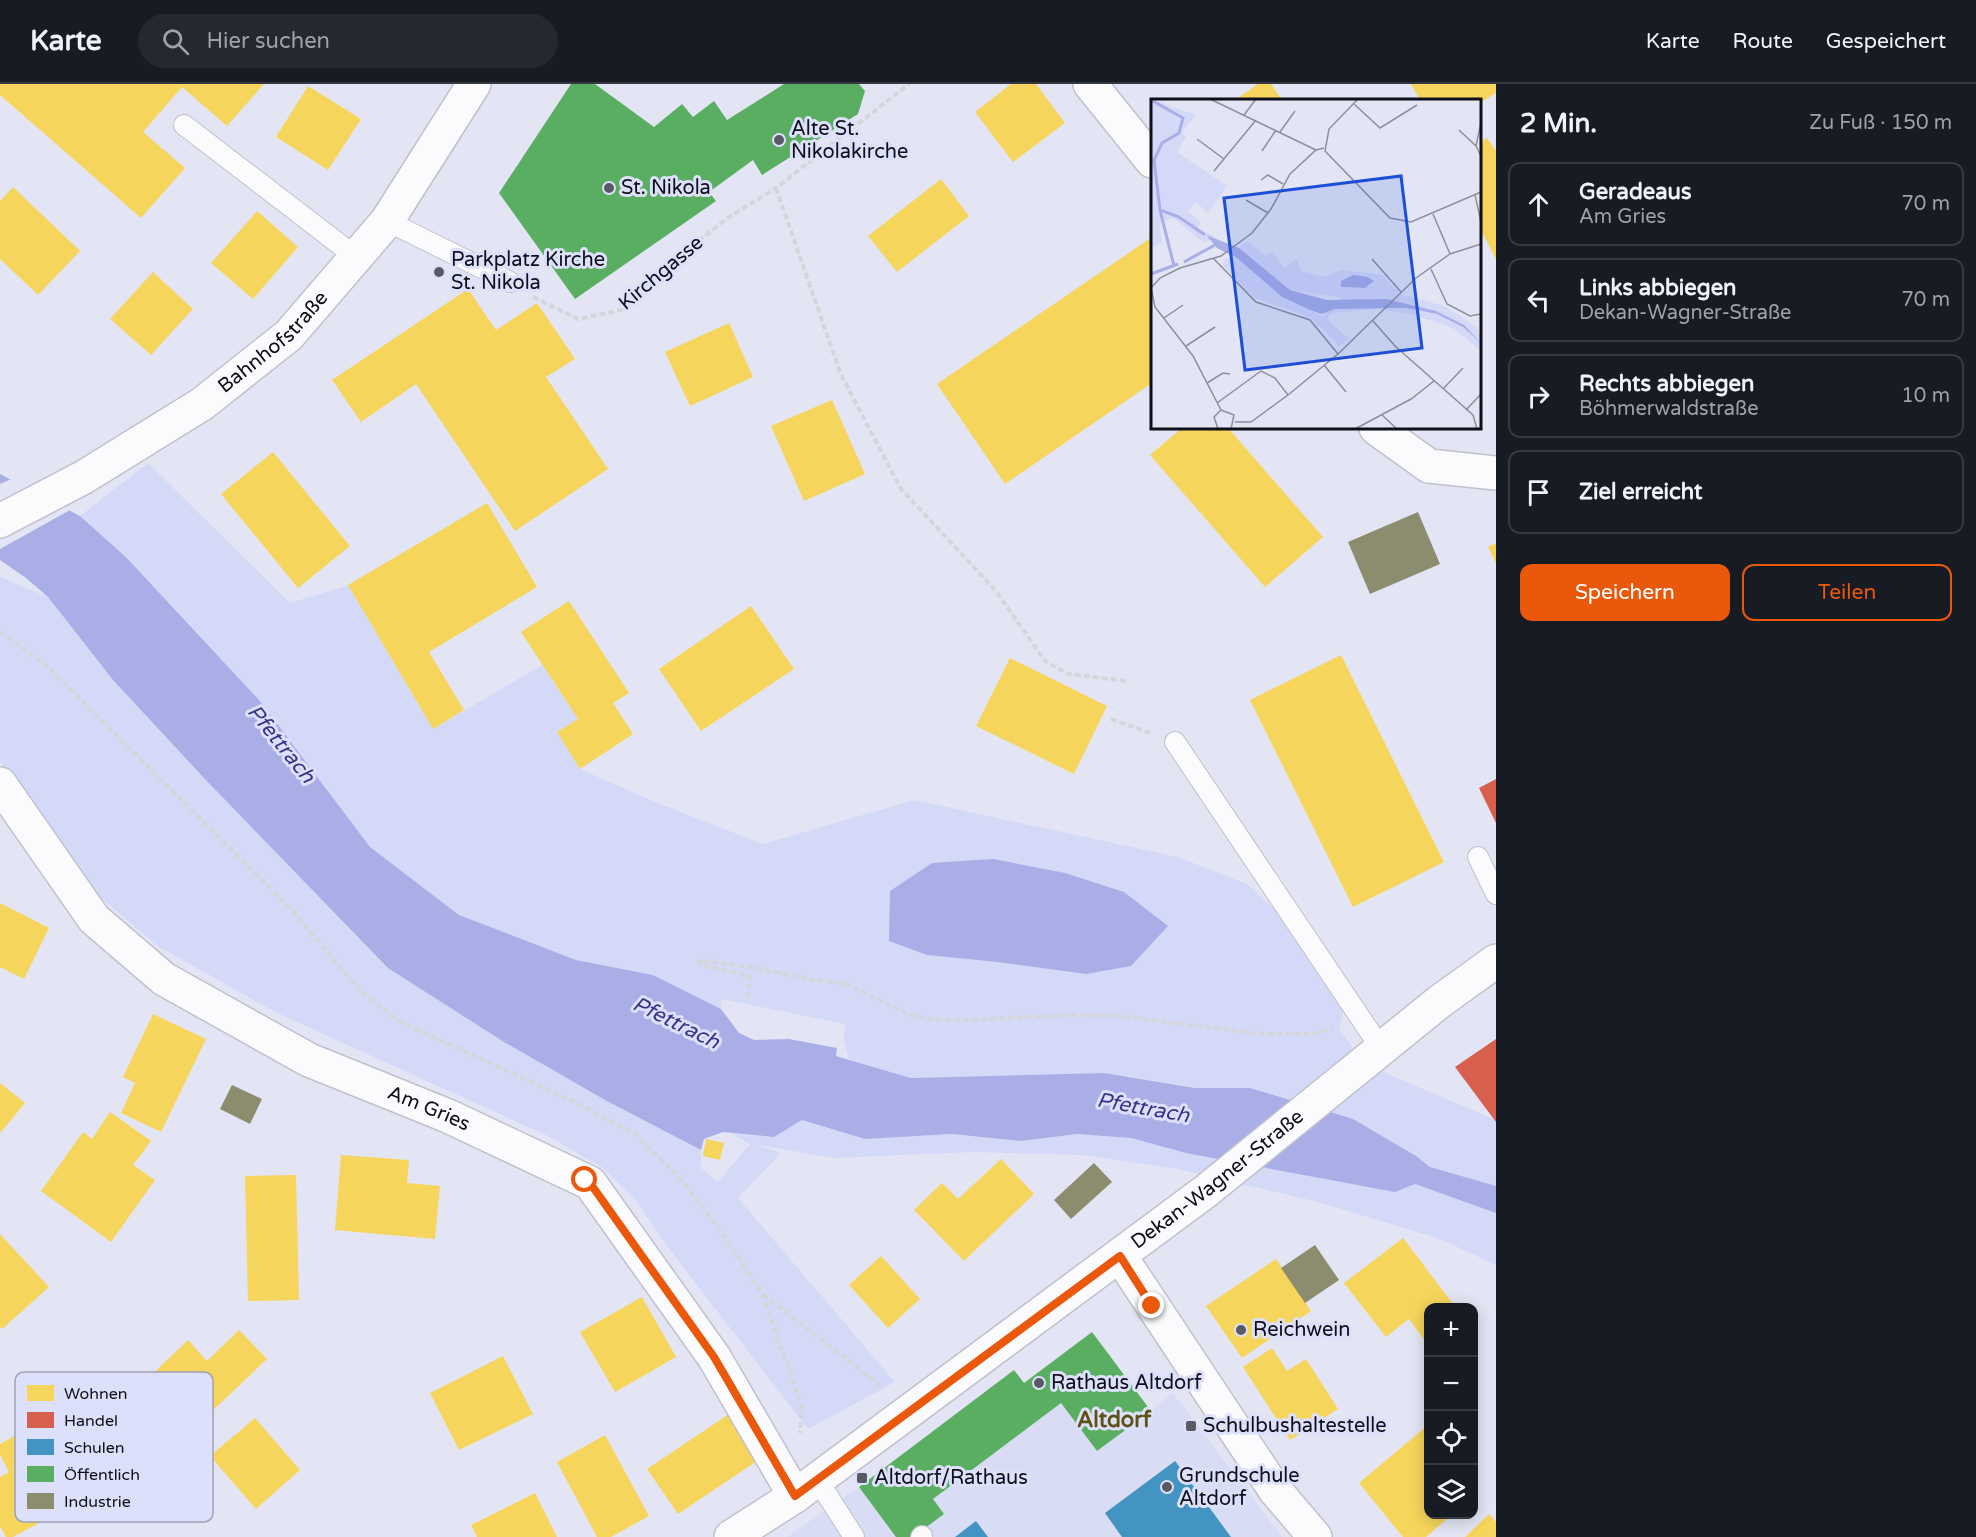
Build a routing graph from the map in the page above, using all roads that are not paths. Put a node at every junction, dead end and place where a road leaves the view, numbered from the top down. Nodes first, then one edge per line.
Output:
1 (474, 84) edge
2 (1090, 84) edge
3 (184, 126) dead end
4 (1151, 160) edge
5 (387, 221) junction
6 (356, 257) junction
7 (510, 282) road end
8 (1377, 429) edge
9 (1496, 472) edge
10 (0, 521) edge
11 (1175, 742) road end
12 (0, 784) edge
13 (1478, 856) dead end
14 (1496, 894) edge
15 (1496, 961) edge
16 (1373, 1057) junction
17 (1120, 1256) junction
18 (806, 1488) junction
19 (731, 1537) edge
20 (854, 1537) edge
21 (1314, 1537) edge

1 - 5 street, Bahnhofstraße
2 - 4 street
3 - 6 lane
5 - 6 street, Bahnhofstraße
5 - 7 lane
6 - 10 street, Bahnhofstraße
8 - 9 street
11 - 16 lane
12 - 18 street, Am Gries
13 - 14 lane
15 - 16 street, Dekan-Wagner-Straße
16 - 17 street, Dekan-Wagner-Straße
17 - 18 street, Dekan-Wagner-Straße
17 - 21 street
18 - 19 street, Dekan-Wagner-Straße
18 - 20 lane

